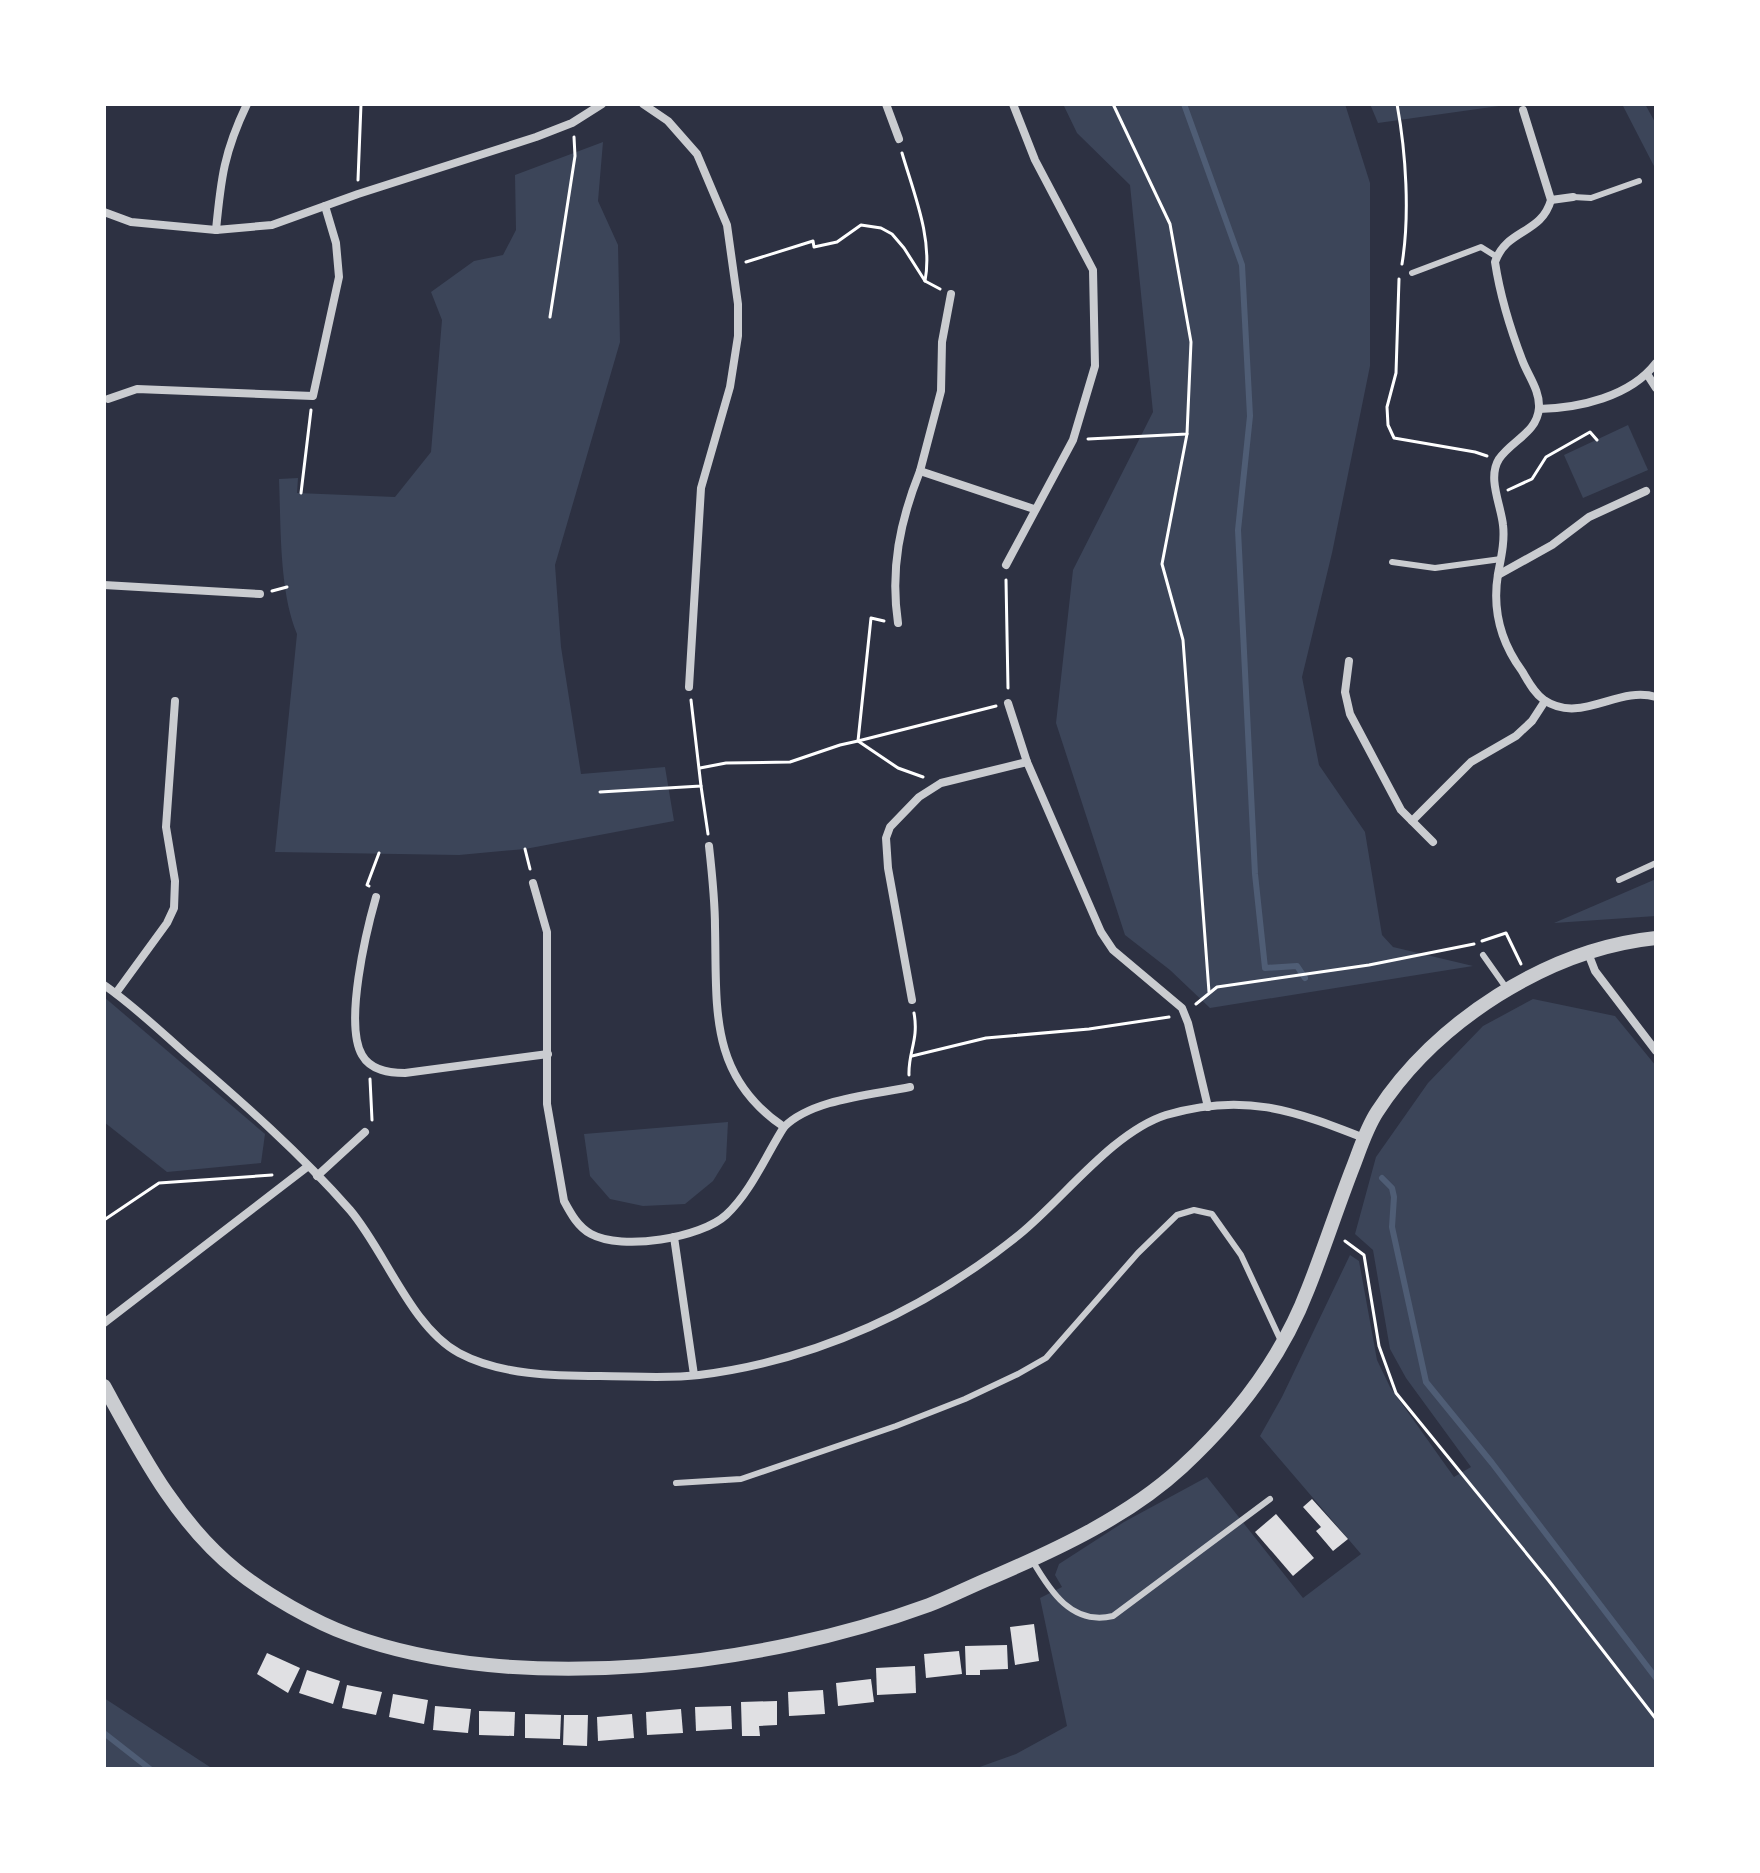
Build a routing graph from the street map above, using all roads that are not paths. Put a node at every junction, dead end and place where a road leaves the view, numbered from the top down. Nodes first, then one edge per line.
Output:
1 (247, 104) edge
2 (602, 104) edge
3 (643, 104) edge
4 (886, 104) edge
5 (1013, 104) edge
6 (1523, 110) dead end
7 (899, 139) road end
8 (1639, 181) dead end
9 (1573, 197) joint
10 (1551, 200) junction
11 (325, 206) junction
12 (104, 212) edge
13 (216, 230) junction
14 (1497, 257) junction
15 (1412, 273) dead end
16 (951, 294) road end
17 (1656, 363) edge
18 (1647, 374) junction
19 (1656, 388) edge
20 (108, 399) dead end
21 (1539, 409) junction
22 (920, 471) junction
23 (1646, 491) dead end
24 (1034, 509) junction
25 (1501, 559) junction
26 (1392, 562) dead end
27 (1006, 565) road end
28 (1498, 575) junction
29 (104, 585) edge
30 (260, 594) dead end
31 (898, 623) road end
32 (1349, 661) dead end
33 (689, 687) road end
34 (1656, 697) edge
35 (175, 701) dead end
36 (1545, 701) junction
37 (1008, 703) road end
38 (1027, 762) junction
39 (1412, 821) junction
40 (1433, 842) dead end
41 (709, 846) road end
42 (1656, 863) edge
43 (1619, 880) dead end
44 (533, 883) road end
45 (376, 897) road end
46 (1656, 938) edge
47 (1588, 953) junction
48 (1483, 955) dead end
49 (104, 985) edge
50 (1507, 989) junction
51 (116, 993) junction
52 (912, 1000) road end
53 (1656, 1051) edge
54 (548, 1054) junction
55 (910, 1087) road end
56 (1208, 1107) junction
57 (784, 1127) junction
58 (365, 1132) road end
59 (1364, 1138) junction
60 (307, 1167) junction
61 (317, 1176) junction
62 (674, 1237) junction
63 (104, 1323) edge
64 (1283, 1344) junction
65 (694, 1375) junction
66 (104, 1386) edge
67 (676, 1483) dead end
68 (1270, 1499) dead end
69 (1032, 1560) junction

1 - 13 street
2 - 11 street
3 - 33 street
4 - 7 street
5 - 24 street
6 - 10 street
8 - 9 lane
9 - 10 street
10 - 14 street
11 - 13 street
11 - 20 street
12 - 13 street
14 - 15 lane
14 - 21 street
16 - 22 street
17 - 18 street
18 - 19 street
18 - 21 street
21 - 25 street
22 - 24 street
22 - 31 street
23 - 28 street
24 - 27 street
25 - 26 lane
25 - 28 street
28 - 36 street
29 - 30 street
32 - 39 street
34 - 36 street
35 - 51 street
36 - 39 street
37 - 38 street
38 - 52 street
38 - 56 street
39 - 40 street
41 - 57 street
42 - 43 lane
44 - 54 street
45 - 54 street
46 - 47 street
47 - 50 street
47 - 53 street
48 - 50 lane
49 - 51 street
50 - 59 street
51 - 60 street
54 - 62 street
55 - 57 street
56 - 59 street
56 - 65 street
57 - 62 street
58 - 61 street
59 - 64 street
60 - 61 street
60 - 63 street
61 - 65 street
62 - 65 street
64 - 67 lane
64 - 69 street
66 - 69 street
68 - 69 lane

